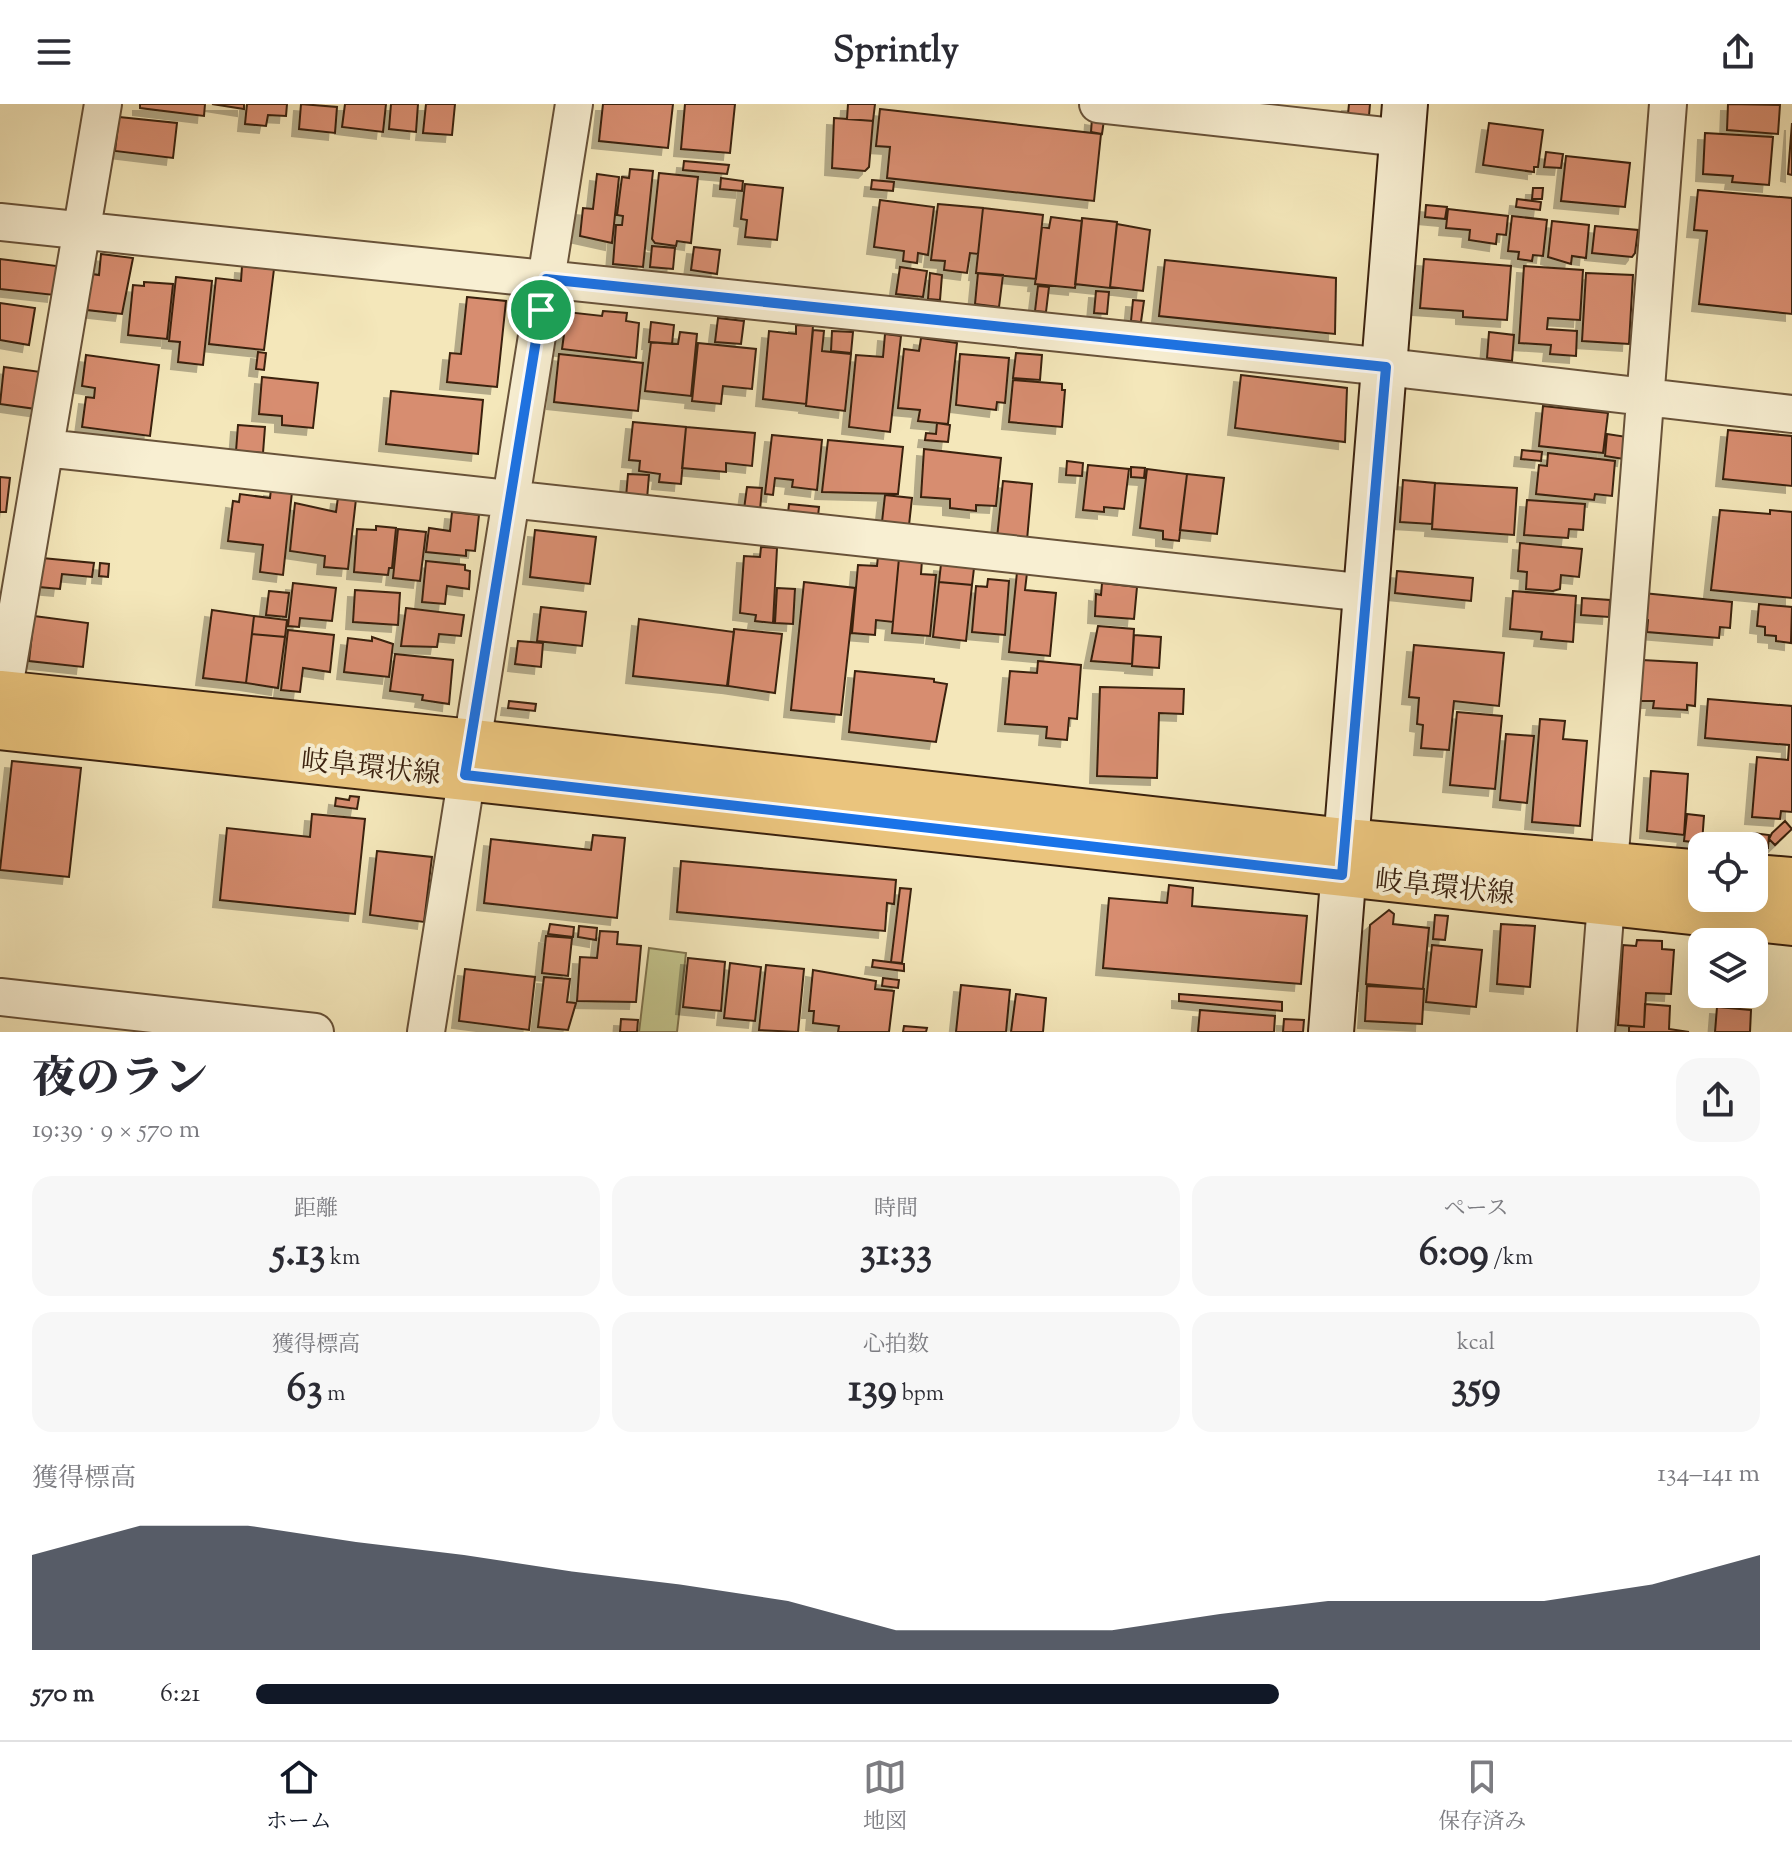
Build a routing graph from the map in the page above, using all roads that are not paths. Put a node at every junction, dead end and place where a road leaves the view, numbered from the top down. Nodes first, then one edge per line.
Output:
1 (103, 104) edge
2 (574, 104) edge
3 (1098, 104) edge
4 (1668, 104) edge
5 (1404, 121) edge
6 (0, 222) edge
7 (82, 231) junction
8 (546, 279) junction
9 (1386, 367) junction
10 (1645, 398) junction
11 (1792, 414) edge
12 (45, 448) junction
13 (511, 499) junction
14 (1367, 593) junction
15 (1, 705) edge
16 (469, 758) junction
17 (1343, 858) junction
18 (1688, 875) edge
19 (1768, 878) edge
20 (1792, 880) edge
21 (1608, 885) junction
22 (1792, 923) edge
23 (0, 997) edge
24 (315, 1032) edge
25 (426, 1032) edge
26 (1331, 1032) edge
27 (1596, 1032) edge

1 - 7 street
2 - 8 street
3 - 5 street
4 - 10 street
5 - 9 street
6 - 7 street
7 - 8 street
7 - 12 street
8 - 9 street
8 - 13 street
9 - 10 street
9 - 14 street
10 - 11 street
10 - 21 street
12 - 13 street
12 - 15 street
13 - 14 street
13 - 16 street
14 - 17 street
15 - 16 main road, 岐阜環状線
16 - 17 main road, 岐阜環状線
16 - 25 street
17 - 21 main road, 岐阜環状線
17 - 26 street
18 - 21 main road, 岐阜環状線
19 - 20 main road
21 - 22 main road, 岐阜環状線
21 - 27 street
23 - 24 street

